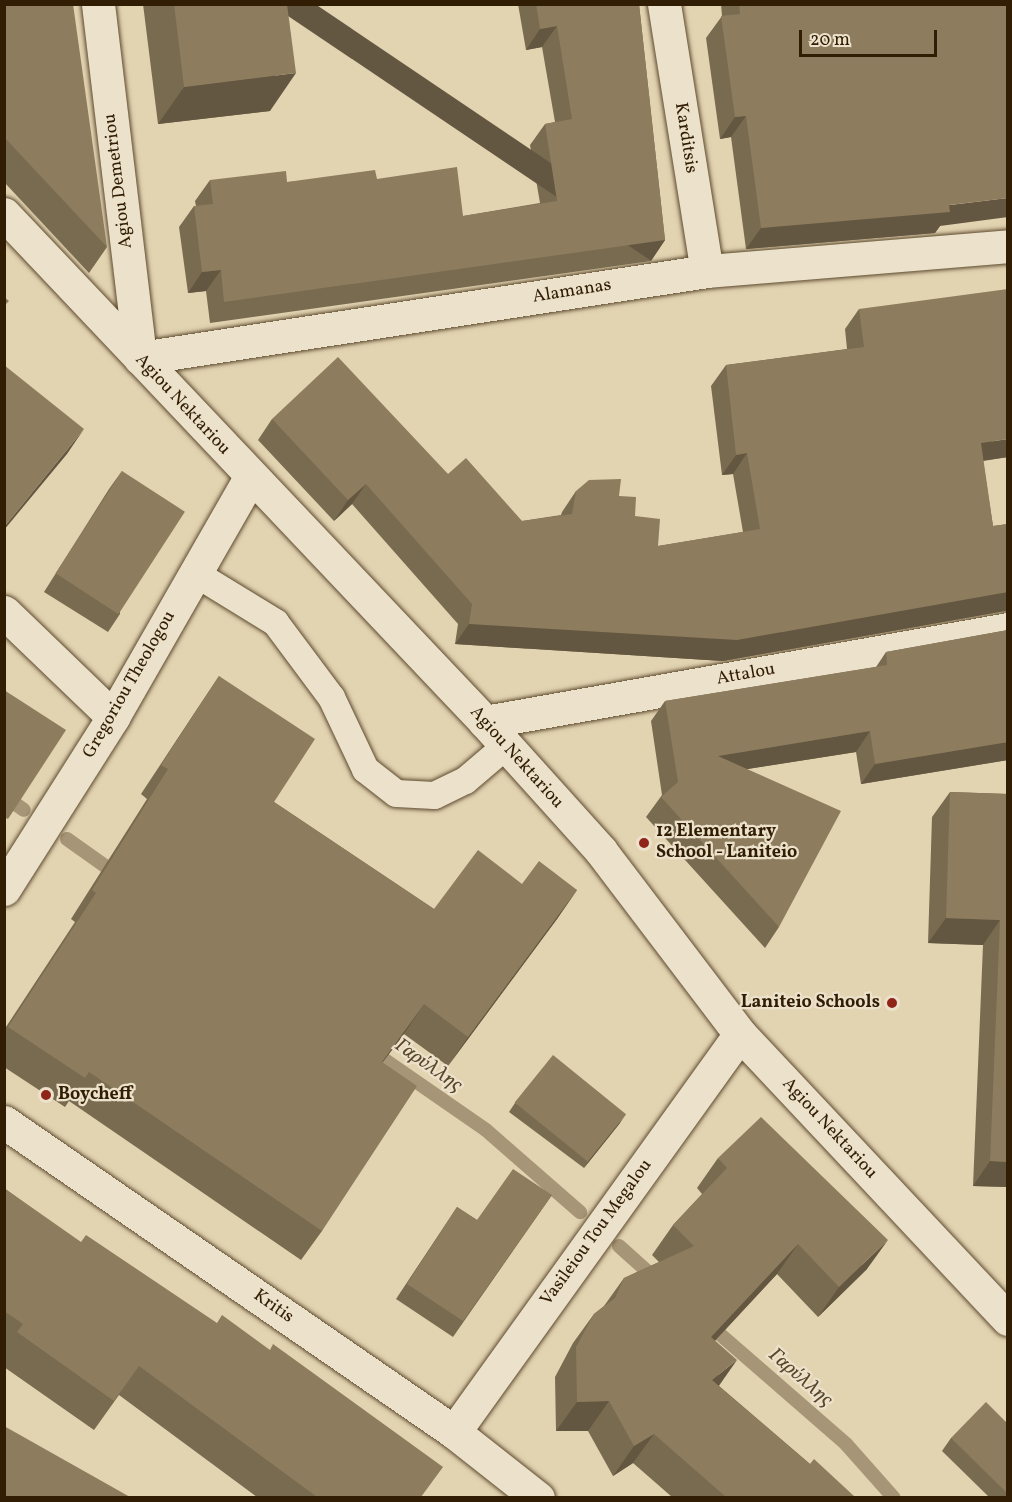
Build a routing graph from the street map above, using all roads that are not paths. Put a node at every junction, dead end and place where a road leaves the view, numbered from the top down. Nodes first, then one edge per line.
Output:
1 (98, 4) edge
2 (664, 4) edge
3 (4, 214) edge
4 (1008, 246) edge
5 (706, 271) junction
6 (140, 358) junction
7 (250, 478) junction
8 (195, 573) junction
9 (4, 612) edge
10 (1008, 629) edge
11 (113, 717) junction
12 (496, 734) junction
13 (4, 889) edge
14 (740, 1034) junction
15 (4, 1122) edge
16 (1008, 1319) edge
17 (454, 1432) junction
18 (538, 1497) edge

1 - 6 street, Agiou Demetriou
2 - 5 street, Karditsis
3 - 6 street, Agiou Nektariou
4 - 5 street, Alamanas
5 - 6 street, Alamanas
6 - 7 street, Agiou Nektariou
7 - 8 street, Gregoriou Theologou
7 - 12 street, Agiou Nektariou
8 - 11 street, Gregoriou Theologou
8 - 12 lane
9 - 11 street
10 - 12 street, Attalou
11 - 13 street, Gregoriou Theologou
12 - 14 street, Agiou Nektariou
14 - 16 street, Agiou Nektariou
14 - 17 street, Vasileiou Tou Megalou
15 - 17 street, Kritis
17 - 18 street, Kritis

